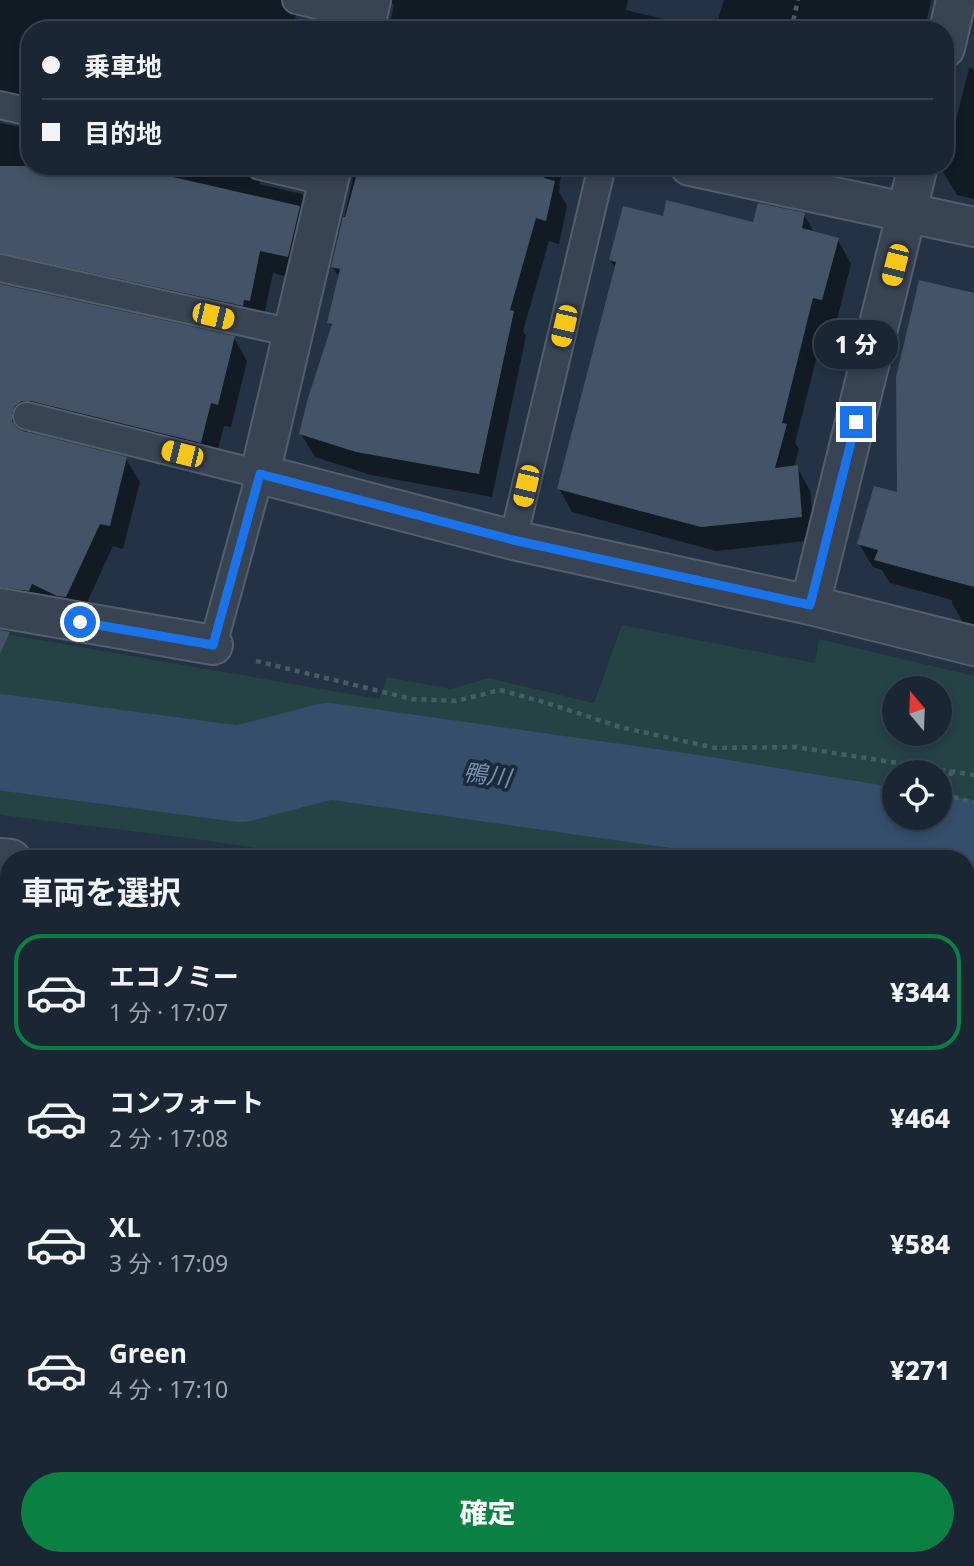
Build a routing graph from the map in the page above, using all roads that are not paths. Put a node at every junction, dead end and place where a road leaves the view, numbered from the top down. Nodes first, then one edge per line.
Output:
1 (296, 0) edge
2 (956, 0) edge
3 (367, 15) edge
4 (951, 21) edge
5 (0, 105) edge
6 (21, 110) edge
7 (330, 175) edge
8 (600, 175) edge
9 (732, 175) edge
10 (916, 175) edge
11 (908, 213) junction
12 (974, 227) edge
13 (0, 268) edge
14 (293, 334) junction
15 (27, 416) dead end
16 (260, 474) junction
17 (513, 540) junction
18 (810, 605) junction
19 (0, 608) edge
20 (213, 645) joint
21 (974, 646) edge

1 - 3 lane
2 - 4 street
5 - 6 lane
7 - 14 street
8 - 17 lane
9 - 11 street
10 - 11 street
11 - 12 street
11 - 18 street
13 - 14 lane
14 - 16 street
15 - 16 lane
16 - 17 street
16 - 20 lane
17 - 18 street
18 - 21 street
19 - 20 street

